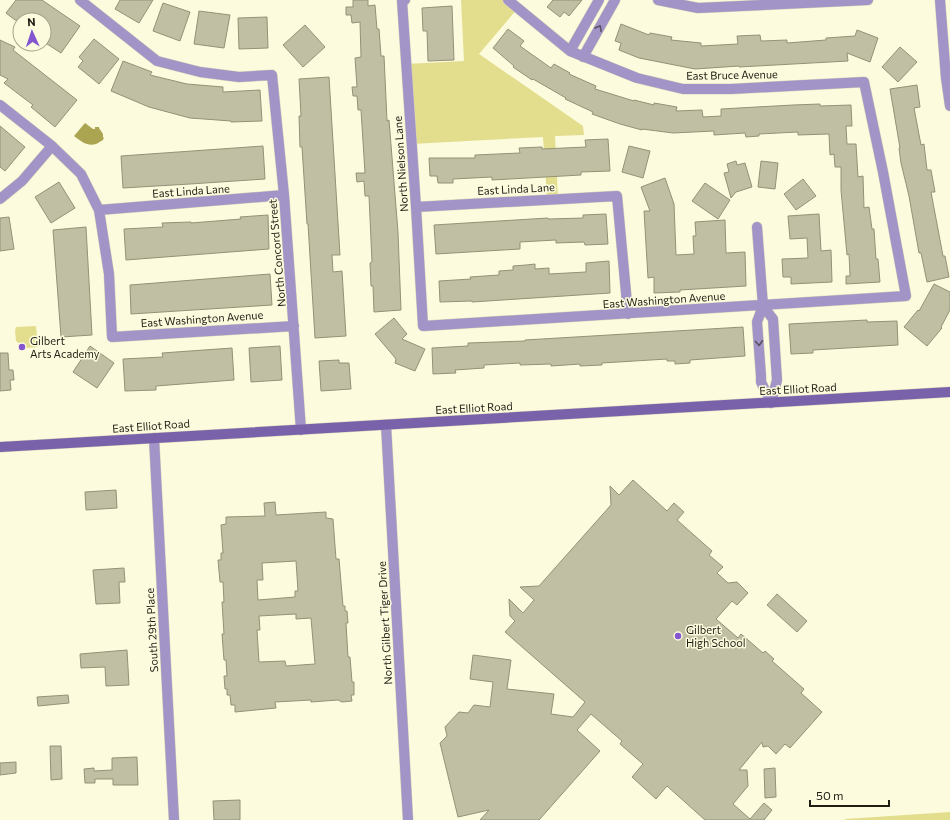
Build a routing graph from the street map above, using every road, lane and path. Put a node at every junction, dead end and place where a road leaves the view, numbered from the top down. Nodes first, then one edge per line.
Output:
1 (80, 0) edge
2 (508, 0) edge
3 (600, 0) edge
4 (615, 0) edge
5 (658, 0) edge
6 (868, 0) edge
7 (940, 0) edge
8 (403, 1) edge
9 (741, 3) edge
10 (570, 51) junction
11 (583, 57) junction
12 (0, 105) edge
13 (950, 106) edge
14 (52, 146) junction
15 (284, 195) junction
16 (0, 198) edge
17 (416, 207) junction
18 (99, 210) junction
19 (757, 227) dead end
20 (906, 296) joint
21 (763, 306) junction
22 (628, 314) junction
23 (294, 326) junction
24 (423, 326) joint
25 (950, 392) edge
26 (772, 403) junction
27 (386, 425) junction
28 (301, 430) junction
29 (154, 438) junction
30 (0, 448) edge
31 (174, 820) edge
32 (408, 820) edge

1 - 15 street, North Concord Street
2 - 10 street, East Bruce Avenue
3 - 10 street
11 -> 4 street
5 - 9 street
6 - 9 street
7 - 13 street
8 - 17 street, North Nielson Lane
10 - 11 street, East Bruce Avenue
11 - 20 street, East Bruce Avenue
12 - 14 street
14 - 16 street
14 - 18 street
15 - 18 street, East Linda Lane
15 - 23 street, North Concord Street
17 - 22 street, East Linda Lane
17 - 24 street, North Nielson Lane
18 - 23 street, East Washington Avenue
19 - 21 street
20 - 21 street, East Washington Avenue
21 - 22 street, East Washington Avenue
21 -> 26 street
21 - 26 street
22 - 24 street, East Washington Avenue
23 - 28 street, North Concord Street
25 - 26 main road, East Elliot Road
26 - 27 main road, East Elliot Road
27 - 28 main road, East Elliot Road
27 - 32 street, North Gilbert Tiger Drive
28 - 29 main road, East Elliot Road
29 - 30 main road, East Elliot Road
29 - 31 street, South 29th Place

